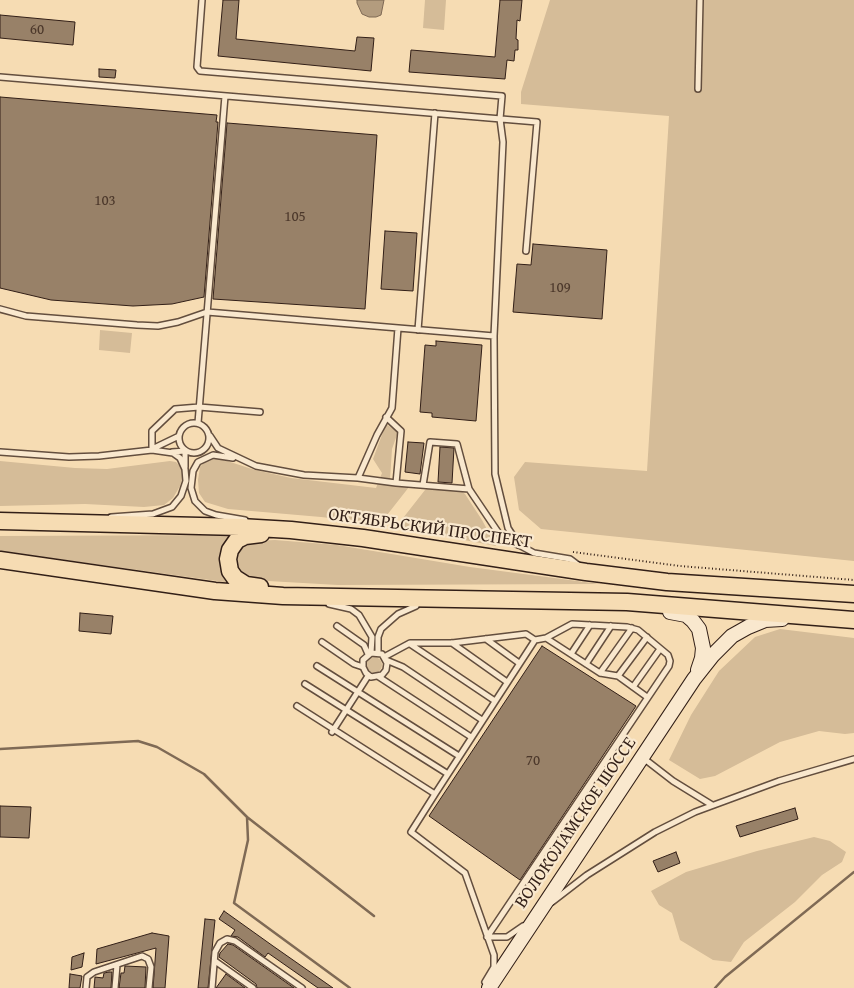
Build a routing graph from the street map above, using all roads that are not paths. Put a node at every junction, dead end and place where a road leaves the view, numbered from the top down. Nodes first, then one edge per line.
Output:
1 (202, 0) edge
2 (700, 0) edge
3 (0, 77) edge
4 (698, 90) dead end
5 (225, 96) junction
6 (435, 113) junction
7 (500, 119) junction
8 (526, 251) dead end
9 (0, 309) edge
10 (207, 312) junction
11 (398, 328) junction
12 (418, 330) junction
13 (494, 336) junction
14 (199, 407) junction
15 (260, 412) dead end
16 (386, 417) junction
17 (198, 423) junction
18 (179, 436) junction
19 (210, 436) junction
20 (152, 450) junction
21 (185, 451) junction
22 (204, 451) junction
23 (0, 452) edge
24 (169, 452) junction
25 (213, 455) junction
26 (201, 460) junction
27 (241, 460) junction
28 (185, 469) junction
29 (358, 478) junction
30 (396, 483) junction
31 (422, 485) junction
32 (469, 488) junction
33 (0, 521) edge
34 (97, 523) junction
35 (291, 530) junction
36 (519, 545) junction
37 (0, 560) edge
38 (586, 572) junction
39 (854, 594) edge
40 (317, 600) junction
41 (452, 600) junction
42 (627, 602) junction
43 (416, 606) junction
44 (830, 617) junction
45 (854, 620) edge
46 (590, 625) junction
47 (337, 626) dead end
48 (611, 626) junction
49 (632, 628) junction
50 (646, 637) junction
51 (546, 638) junction
52 (486, 639) junction
53 (535, 640) junction
54 (322, 642) dead end
55 (452, 643) junction
56 (410, 644) junction
57 (660, 649) junction
58 (378, 653) junction
59 (370, 654) junction
60 (571, 654) junction
61 (385, 658) junction
62 (519, 663) junction
63 (586, 664) junction
64 (317, 666) dead end
65 (363, 667) junction
66 (600, 673) junction
67 (368, 676) junction
68 (618, 676) junction
69 (378, 677) junction
70 (694, 679) junction
71 (507, 682) junction
72 (305, 684) dead end
73 (633, 687) junction
74 (358, 691) junction
75 (647, 698) junction
76 (495, 701) junction
77 (297, 706) dead end
78 (346, 711) junction
79 (482, 720) junction
80 (333, 731) junction
81 (471, 737) junction
82 (459, 756) junction
83 (642, 757) junction
84 (854, 759) edge
85 (448, 774) junction
86 (435, 794) junction
87 (712, 805) junction
88 (540, 911) junction
89 (487, 937) junction
90 (215, 960) junction
91 (117, 965) junction
92 (86, 988) edge
93 (115, 988) edge
94 (149, 988) edge
95 (212, 988) edge
96 (253, 988) edge
97 (302, 988) edge
98 (484, 988) edge
99 (489, 988) edge

1 - 7 lane
2 - 4 lane
3 - 5 lane
5 - 6 lane
5 - 10 lane
6 - 7 lane
6 - 12 lane
7 - 8 lane
7 - 13 lane
9 - 10 lane
10 - 11 lane
10 - 14 lane
11 - 12 lane
11 - 16 lane
12 - 13 lane
13 - 36 lane
14 - 15 lane
14 - 17 lane
14 - 20 lane
16 - 29 lane
16 - 30 lane
17 - 18 lane
17 - 19 lane
18 - 20 lane
18 - 21 lane
19 - 22 lane
19 - 27 lane
20 - 23 lane
20 - 24 lane
21 - 22 lane
21 - 24 lane
21 - 28 lane
22 - 25 lane
22 - 26 lane
24 - 28 lane
25 - 26 lane
25 - 27 lane
26 - 35 lane
27 - 29 lane
28 - 34 lane
29 - 30 lane
30 - 31 lane
31 - 32 lane
31 - 32 lane
32 - 36 lane
33 - 34 main road, ОКТЯБРЬСКИЙ ПРОСПЕКТ
34 - 35 main road, ОКТЯБРЬСКИЙ ПРОСПЕКТ
35 - 38 main road, ОКТЯБРЬСКИЙ ПРОСПЕКТ
35 - 40 main road
36 - 38 lane
37 - 40 main road
38 - 39 main road, ОКТЯБРЬСКИЙ ПРОСПЕКТ
40 - 41 main road
40 - 43 main road
40 - 59 lane
41 - 42 main road
41 - 43 main road
42 - 44 main road
42 - 70 main road, ВОЛОКОЛАМСКОЕ ШОССЕ
43 - 58 lane
44 - 45 main road
44 - 70 main road, ВОЛОКОЛАМСКОЕ ШОССЕ
46 - 48 lane
46 - 51 lane
46 - 60 lane
47 - 59 lane
48 - 49 lane
48 - 63 lane
49 - 50 lane
49 - 66 lane
50 - 57 lane
50 - 68 lane
51 - 53 lane
51 - 60 lane
52 - 53 lane
52 - 55 lane
52 - 62 lane
53 - 62 lane
54 - 65 lane
55 - 56 lane
55 - 71 lane
56 - 61 lane
56 - 76 lane
57 - 73 lane
57 - 75 lane
58 - 59 lane
58 - 61 lane
59 - 65 lane
60 - 63 lane
61 - 69 lane
61 - 79 lane
62 - 71 lane
63 - 66 lane
64 - 74 lane
65 - 67 lane
66 - 68 lane
67 - 69 lane
67 - 74 lane
68 - 73 lane
69 - 81 lane
70 - 83 main road, ВОЛОКОЛАМСКОЕ ШОССЕ
71 - 76 lane
72 - 78 lane
73 - 75 lane
74 - 78 lane
74 - 82 lane
75 - 89 lane
76 - 79 lane
77 - 80 lane
78 - 80 lane
78 - 85 lane
79 - 81 lane
80 - 86 lane
81 - 82 lane
82 - 85 lane
83 - 87 lane
83 - 88 main road, ВОЛОКОЛАМСКОЕ ШОССЕ
84 - 87 lane
85 - 86 lane
86 - 89 lane
87 - 88 lane
88 - 89 lane
88 - 99 main road, ВОЛОКОЛАМСКОЕ ШОССЕ
89 - 98 lane
90 - 95 lane
90 - 96 lane
90 - 97 lane
91 - 92 lane
91 - 93 lane
91 - 94 lane

